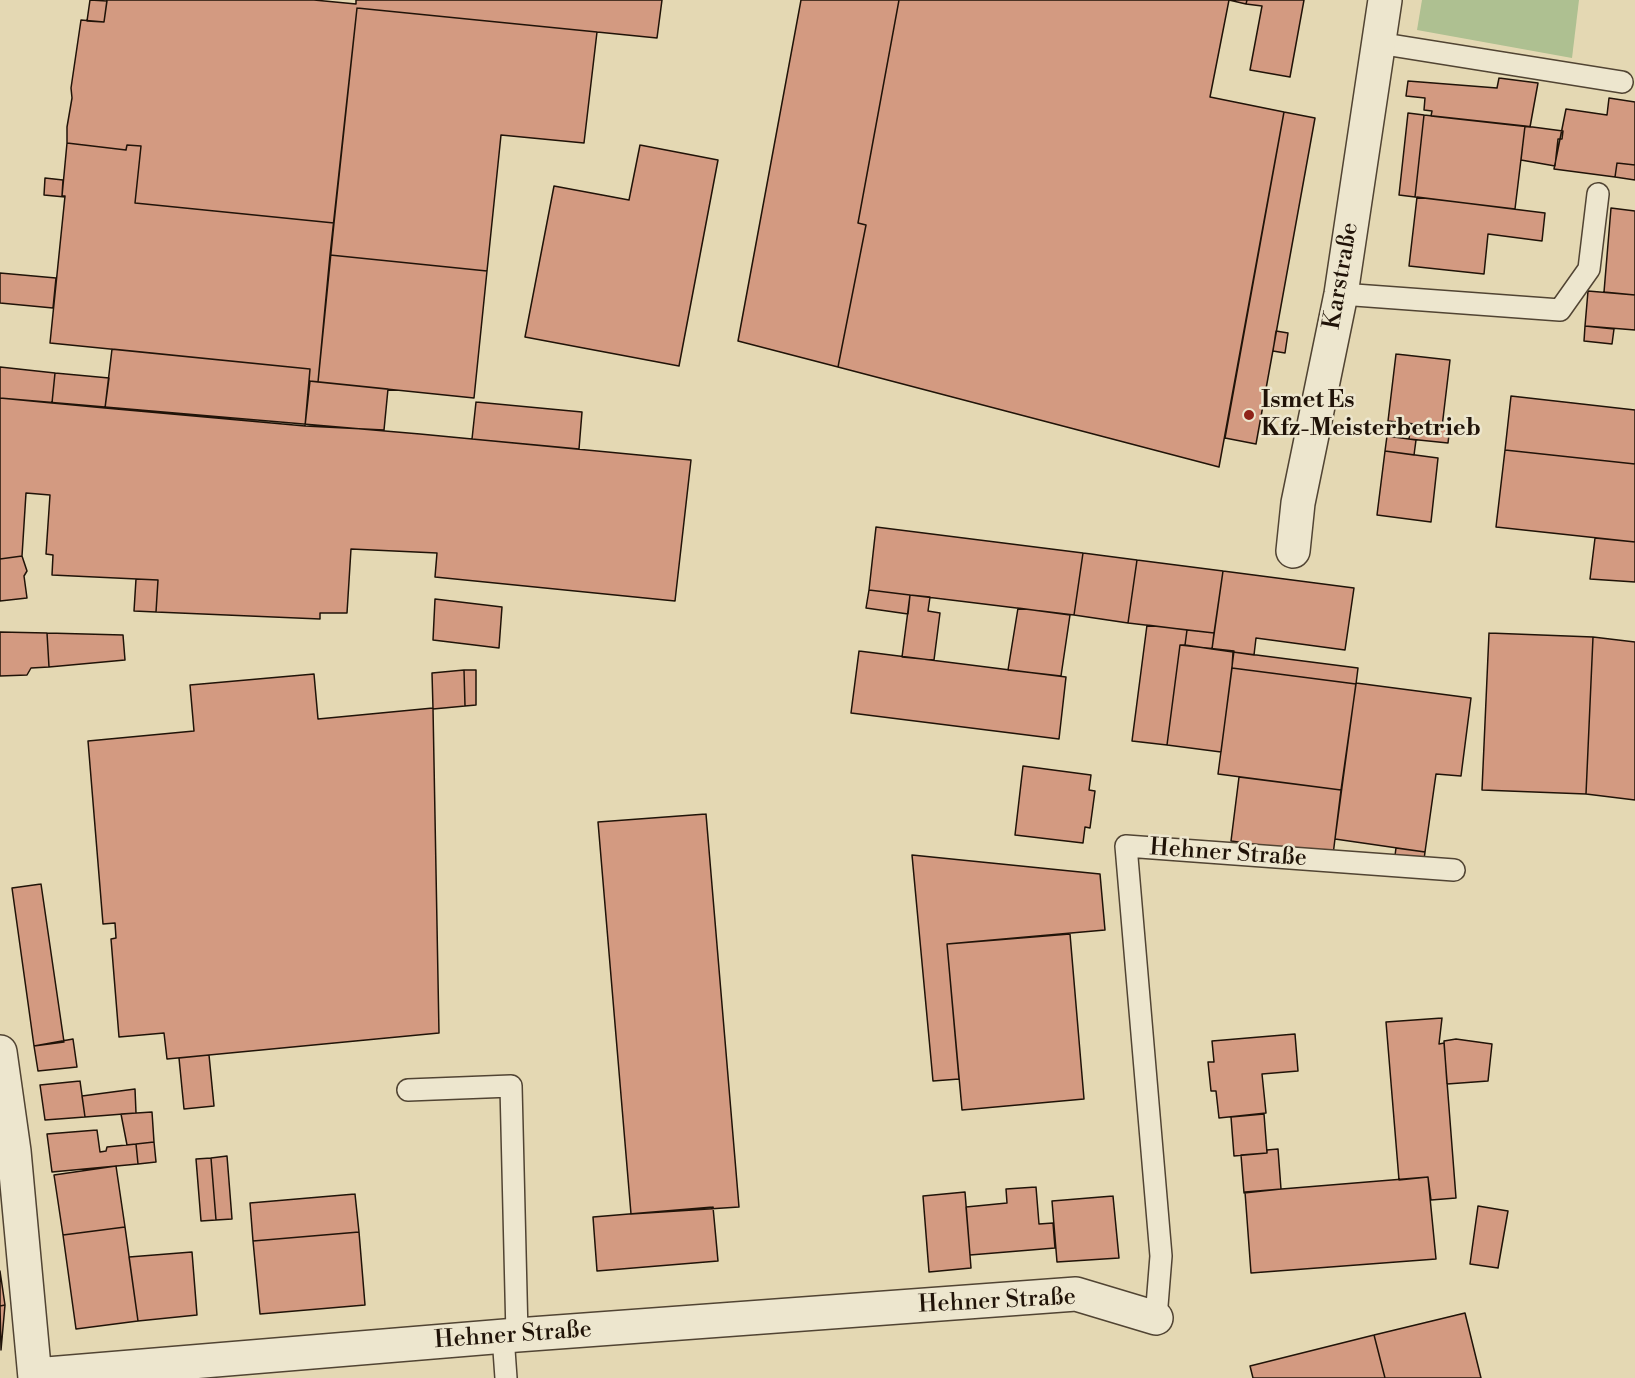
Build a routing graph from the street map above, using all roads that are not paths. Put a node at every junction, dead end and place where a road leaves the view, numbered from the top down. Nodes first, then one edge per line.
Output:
1 (1385, 0) edge
2 (1378, 43) junction
3 (1622, 82) dead end
4 (1598, 194) dead end
5 (1341, 294) junction
6 (1293, 551) dead end
7 (1455, 870) dead end
8 (0, 1052) edge
9 (408, 1090) dead end
10 (7, 1151) edge
11 (1156, 1318) joint
12 (510, 1336) junction
13 (35, 1376) edge
14 (506, 1378) edge

1 - 2 street, Karstraße
2 - 3 lane
2 - 5 street, Karstraße
4 - 5 lane
5 - 6 street, Karstraße
7 - 11 lane, Hehner Straße
8 - 10 street, Hehner Straße
9 - 12 lane
10 - 13 street, Hehner Straße
11 - 12 street, Hehner Straße
12 - 13 street, Hehner Straße
12 - 14 lane

